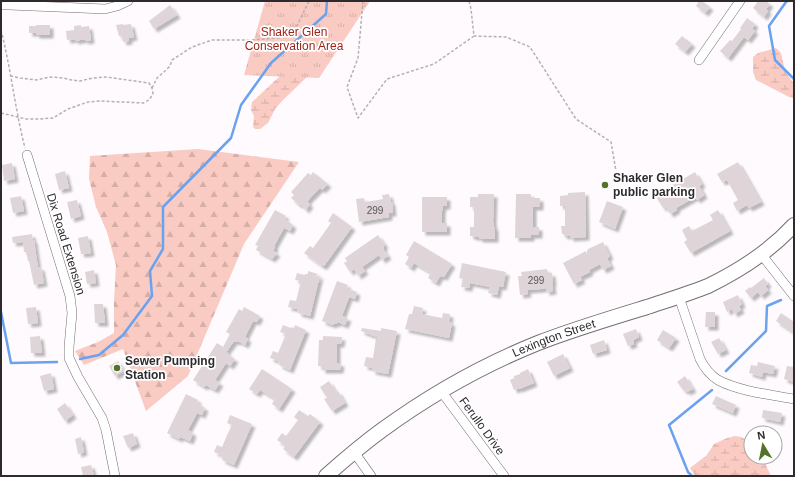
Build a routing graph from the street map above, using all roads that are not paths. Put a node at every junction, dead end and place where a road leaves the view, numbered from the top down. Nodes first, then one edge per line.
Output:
1 (128, 1) edge
2 (740, 1) edge
3 (1, 5) edge
4 (699, 60) dead end
5 (27, 155) road end
6 (794, 225) edge
7 (761, 254) junction
8 (794, 296) edge
9 (679, 297) junction
10 (441, 391) junction
11 (794, 399) edge
12 (354, 452) junction
13 (115, 476) edge
14 (326, 476) edge
15 (371, 476) edge
16 (504, 476) edge

1 - 3 street
2 - 4 street
5 - 13 street, Dix Road Extension
6 - 7 main road, Lexington Street
7 - 8 street
7 - 9 main road, Lexington Street
9 - 10 main road, Lexington Street
9 - 11 street
10 - 12 main road, Lexington Street
10 - 16 street, Ferullo Drive
12 - 14 main road, Lexington Street
12 - 15 street

